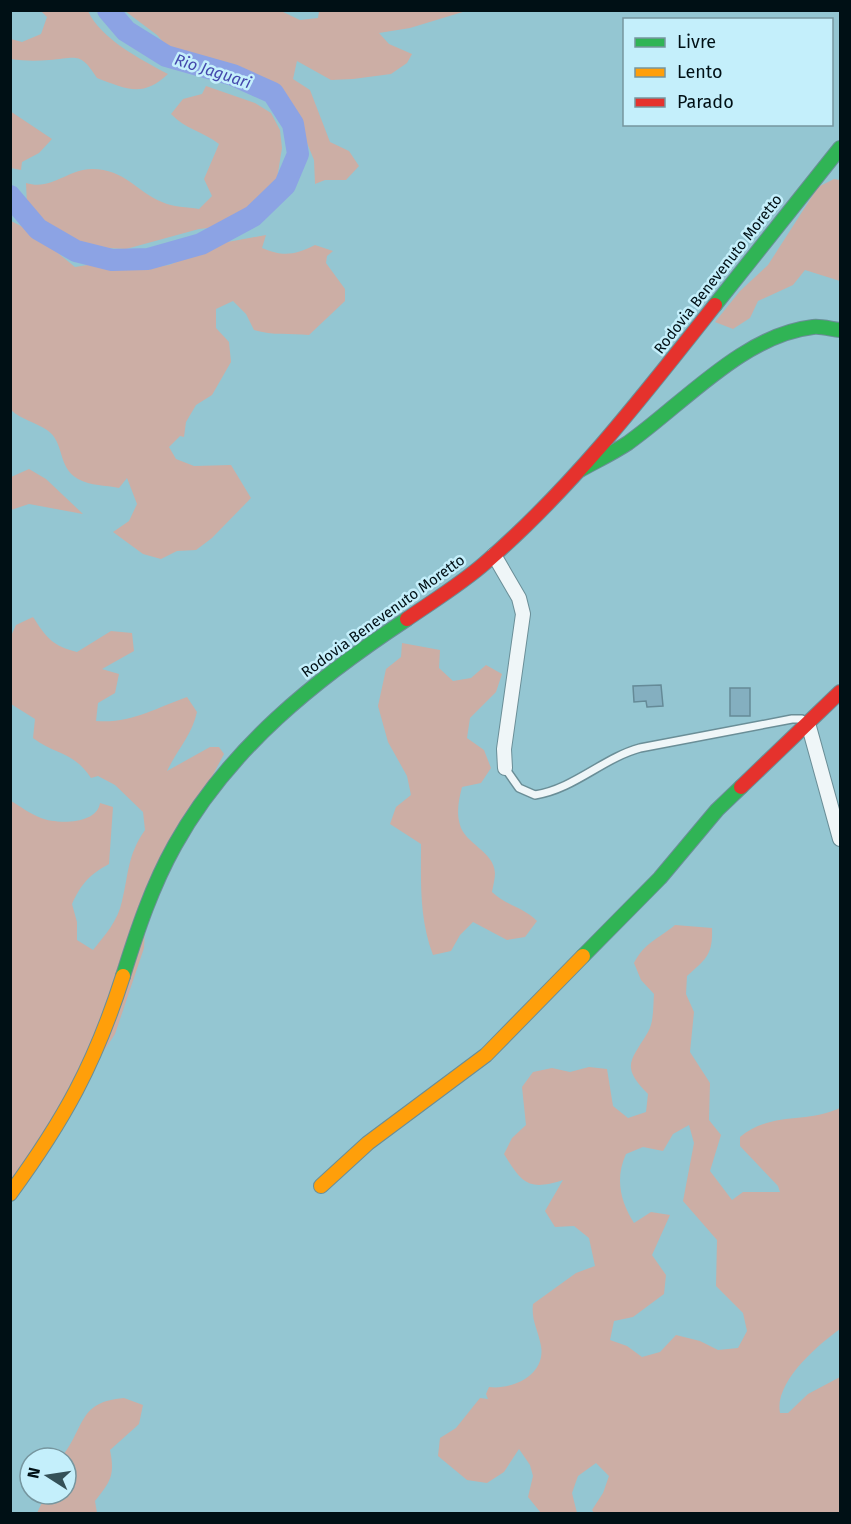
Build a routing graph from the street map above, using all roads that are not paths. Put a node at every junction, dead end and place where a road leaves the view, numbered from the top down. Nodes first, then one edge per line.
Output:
1 (840, 148) edge
2 (840, 330) edge
3 (580, 470) junction
4 (494, 555) junction
5 (840, 693) edge
6 (808, 723) junction
7 (505, 768) joint
8 (840, 838) edge
9 (321, 1186) dead end
10 (10, 1194) edge

1 - 3 main road, Rodovia Benevenuto Moretto
2 - 3 main road
3 - 4 main road, Rodovia Benevenuto Moretto
4 - 7 street
4 - 10 main road, Rodovia Benevenuto Moretto
5 - 6 main road
6 - 7 lane
6 - 8 street
6 - 9 main road

